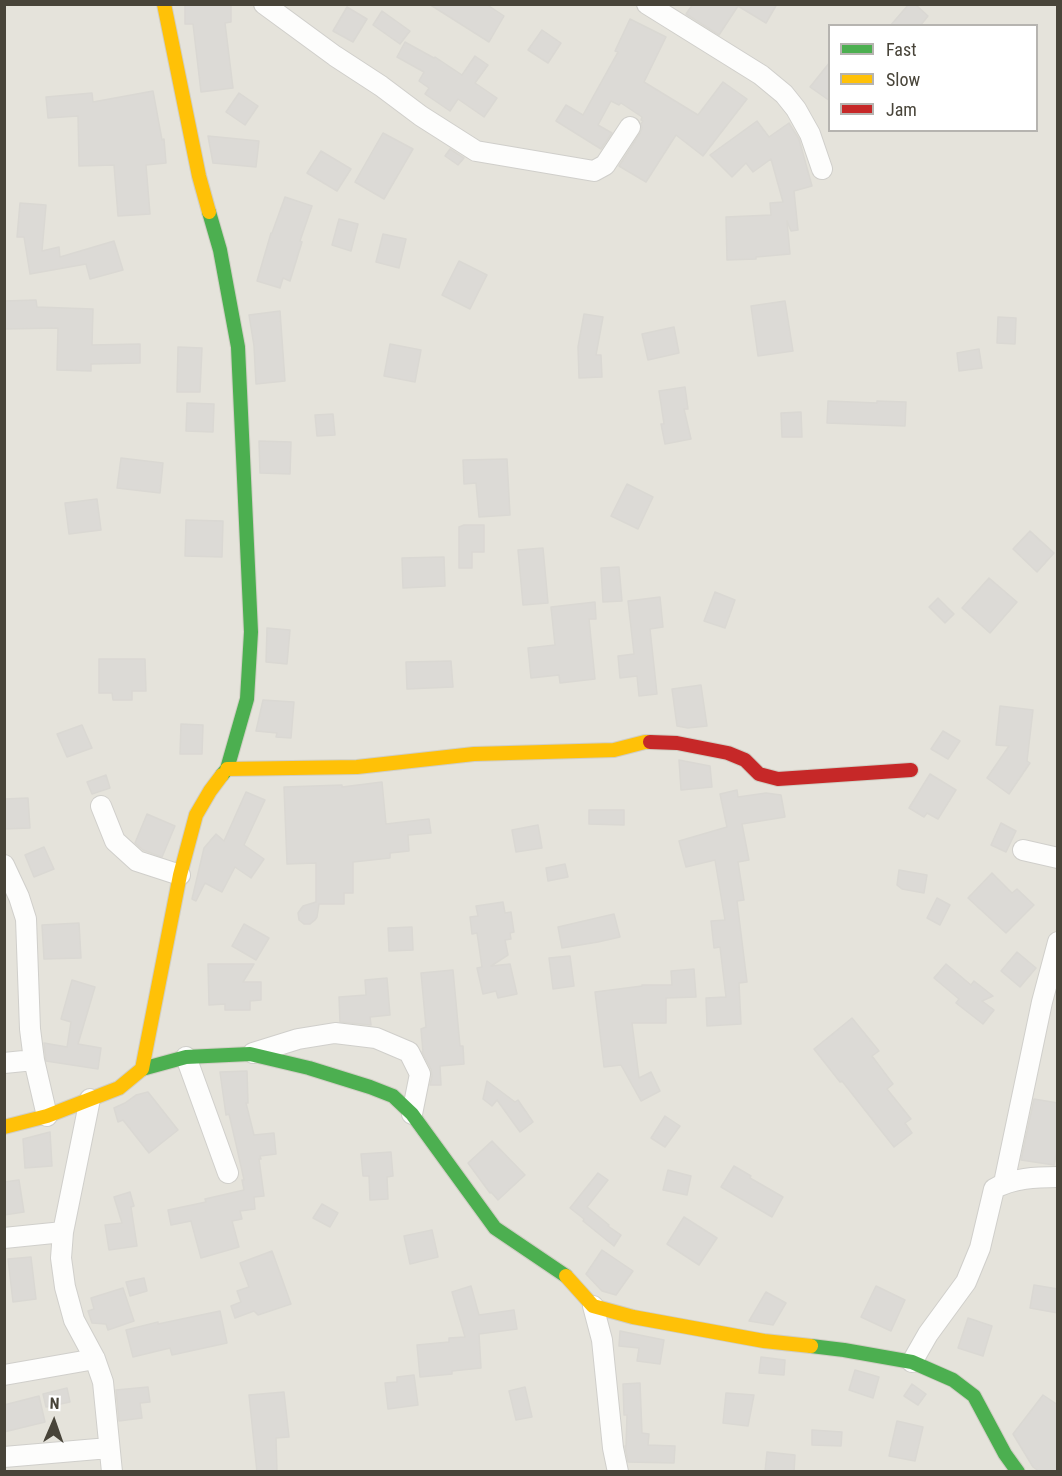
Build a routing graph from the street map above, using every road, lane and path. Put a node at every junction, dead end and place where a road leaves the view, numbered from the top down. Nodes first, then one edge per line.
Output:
1 (164, 4) edge
2 (264, 4) edge
3 (647, 4) edge
4 (630, 127) dead end
5 (822, 169) dead end
6 (228, 769) junction
7 (911, 770) dead end
8 (100, 806) dead end
9 (1023, 850) dead end
10 (1058, 858) edge
11 (4, 865) edge
12 (180, 875) junction
13 (1058, 942) edge
14 (250, 1054) junction
15 (186, 1057) junction
16 (34, 1060) junction
17 (4, 1063) edge
18 (142, 1069) junction
19 (90, 1099) junction
20 (412, 1114) junction
21 (47, 1116) junction
22 (4, 1127) edge
23 (228, 1173) dead end
24 (1058, 1177) edge
25 (1004, 1183) junction
26 (63, 1232) junction
27 (4, 1238) edge
28 (593, 1306) junction
29 (95, 1359) junction
30 (912, 1362) junction
31 (4, 1375) edge
32 (109, 1448) junction
33 (4, 1457) edge
34 (112, 1472) edge
35 (618, 1472) edge
36 (1018, 1472) edge

1 - 6 street
2 - 4 street
3 - 5 street
6 - 7 street
6 - 12 street
8 - 12 street
9 - 10 street
11 - 16 street
12 - 18 street
13 - 25 street
14 - 15 street
14 - 20 street
14 - 20 street
15 - 18 street
15 - 23 street
16 - 17 street
16 - 21 street
18 - 19 street
19 - 21 street
19 - 26 street
20 - 28 street
21 - 22 street
24 - 25 street
25 - 30 street
26 - 27 street
26 - 29 street
28 - 30 street
28 - 35 street
29 - 31 street
29 - 32 street
30 - 36 street
32 - 33 street
32 - 34 street

